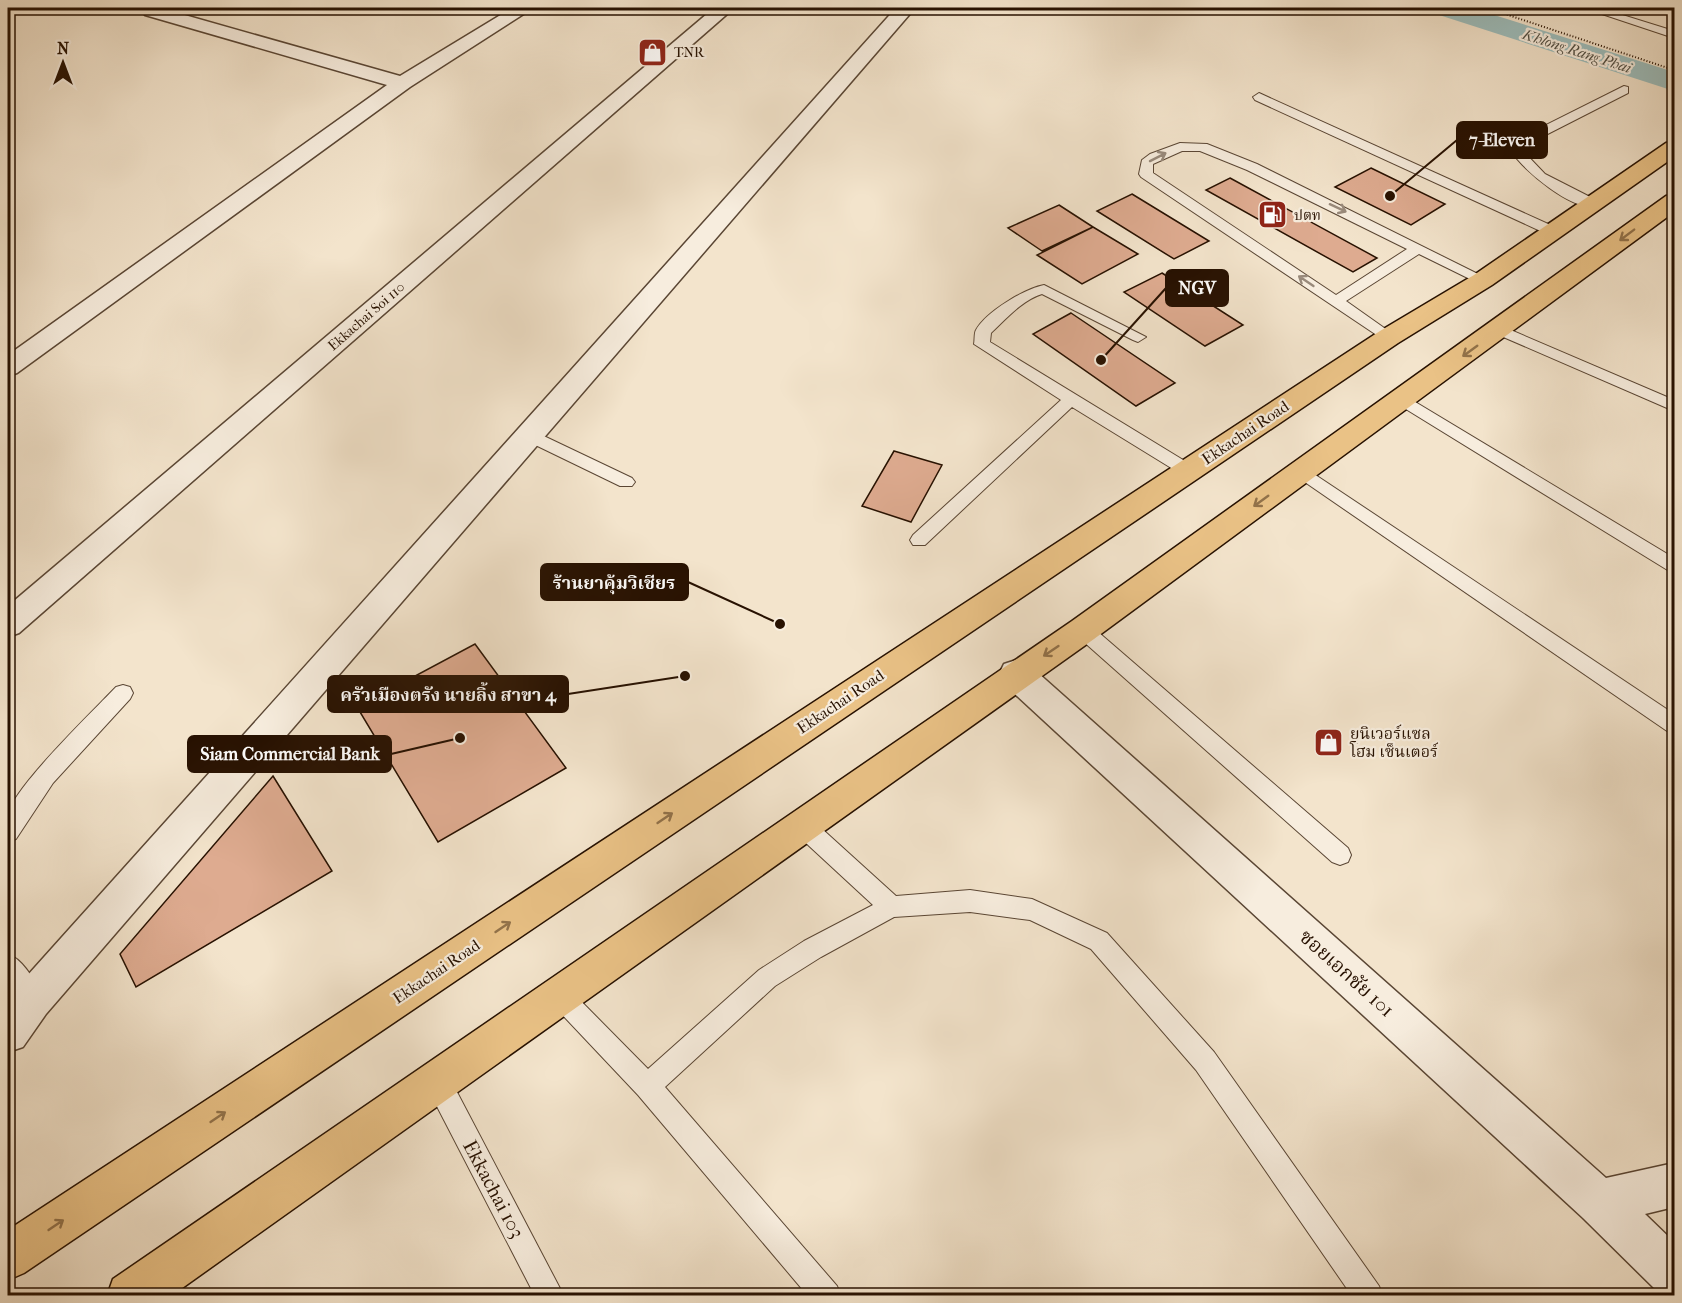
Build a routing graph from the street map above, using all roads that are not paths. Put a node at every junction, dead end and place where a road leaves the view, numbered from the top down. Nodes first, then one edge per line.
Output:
1 (524, 8) edge
2 (725, 8) edge
3 (906, 8) edge
4 (1590, 8) edge
5 (152, 11) dead end
6 (1674, 35) edge
7 (403, 83) junction
8 (1624, 90) dead end
9 (1259, 97) dead end
10 (1674, 148) edge
11 (1591, 203) junction
12 (1672, 205) edge
13 (1552, 231) junction
14 (1418, 248) junction
15 (1483, 280) junction
16 (1336, 301) junction
17 (1499, 330) junction
18 (1138, 337) dead end
19 (1389, 337) junction
20 (8, 367) edge
21 (1071, 399) junction
22 (1402, 399) junction
23 (1674, 406) edge
24 (529, 435) junction
25 (1187, 471) junction
26 (1302, 472) junction
27 (626, 482) dead end
28 (919, 540) dead end
29 (1674, 567) edge
30 (8, 624) edge
31 (1083, 630) junction
32 (1016, 674) junction
33 (123, 693) dead end
34 (1674, 725) edge
35 (802, 825) junction
36 (8, 832) edge
37 (1340, 855) dead end
38 (892, 907) junction
39 (8, 965) edge
40 (561, 997) junction
41 (32, 1000) junction
42 (8, 1032) edge
43 (438, 1082) junction
44 (647, 1086) junction
45 (1674, 1185) edge
46 (1599, 1202) junction
47 (8, 1257) edge
48 (1674, 1274) edge
49 (130, 1296) edge
50 (550, 1296) edge
51 (827, 1296) edge
52 (1369, 1296) edge

1 - 7 street
2 - 30 street, Ekkachai Soi 110
3 - 24 street
4 - 6 lane
5 - 7 street
7 - 20 street
8 - 11 lane
9 - 13 lane
10 - 11 main road, Ekkachai Road
11 - 13 main road, Ekkachai Road
12 -> 17 main road
13 - 15 main road, Ekkachai Road
14 - 15 lane
14 - 16 lane
16 -> 14 lane
15 - 19 main road, Ekkachai Road
16 - 19 lane
17 -> 22 main road
17 - 23 lane
18 - 21 lane
19 - 25 main road, Ekkachai Road
21 - 25 lane
21 - 28 lane
22 - 26 main road
22 - 29 lane
24 - 27 lane
24 - 41 street
47 -> 25 main road, Ekkachai Road
26 -> 31 main road
26 - 34 lane
31 -> 32 main road
31 - 37 lane
32 - 35 main road
32 - 46 street, ซอยเอกชัย 101
33 - 36 lane
35 - 38 lane
35 - 40 main road
38 - 44 lane
38 - 52 lane
39 - 41 lane
40 - 43 main road
40 - 44 lane
41 - 42 street
43 - 49 main road
43 - 50 lane, Ekkachai 103
44 - 51 lane
45 - 46 street
46 - 48 street, ซอยเอกชัย 101

